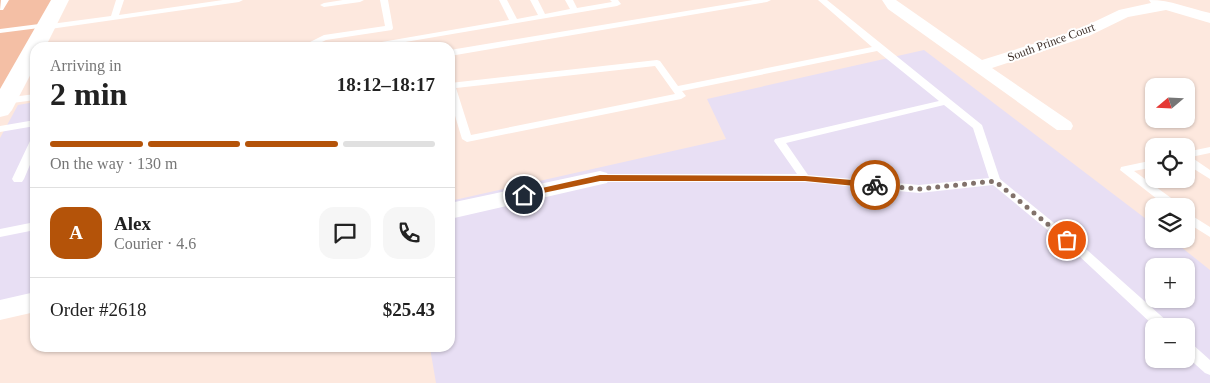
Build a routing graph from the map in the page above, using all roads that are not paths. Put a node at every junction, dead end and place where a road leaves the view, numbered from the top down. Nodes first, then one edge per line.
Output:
1 (5, 0) edge
2 (60, 0) edge
3 (120, 0) edge
4 (239, 0) edge
5 (360, 0) edge
6 (384, 0) edge
7 (503, 0) edge
8 (534, 0) edge
9 (569, 0) edge
10 (614, 0) edge
11 (767, 0) edge
12 (822, 0) edge
13 (889, 0) edge
14 (1162, 3) edge
15 (324, 6) dead end
16 (0, 8) edge
17 (575, 10) junction
18 (543, 17) junction
19 (114, 18) junction
20 (1210, 18) edge
21 (514, 22) junction
22 (45, 26) junction
23 (0, 31) edge
24 (36, 42) edge
25 (315, 42) edge
26 (389, 42) edge
27 (879, 48) junction
28 (455, 51) edge
29 (30, 54) edge
30 (981, 66) junction
31 (455, 85) edge
32 (676, 89) junction
33 (30, 98) edge
34 (455, 102) edge
35 (946, 102) junction
36 (2, 106) edge
37 (30, 124) edge
38 (1064, 126) dead end
39 (0, 129) edge
40 (1210, 150) edge
41 (30, 152) edge
42 (1195, 154) edge
43 (1195, 164) edge
44 (1145, 165) edge
45 (1210, 175) edge
46 (600, 178) joint
47 (805, 178) junction
48 (18, 179) dead end
49 (995, 181) junction
50 (1145, 185) edge
51 (1150, 188) edge
52 (1163, 198) edge
53 (455, 210) edge
54 (1195, 222) edge
55 (30, 227) edge
56 (0, 233) edge
57 (1210, 233) edge
58 (30, 303) edge
59 (0, 310) edge
60 (1154, 318) edge
61 (1195, 355) edge
62 (1210, 369) edge

1 - 16 lane
2 - 22 street
3 - 19 lane
4 - 19 lane
5 - 15 lane
6 - 25 lane
7 - 21 lane
8 - 18 lane
9 - 17 lane
10 - 17 lane
11 - 28 lane
12 - 27 lane
13 - 30 street, South Prince Court
14 - 20 street
14 - 30 street, South Prince Court
17 - 18 lane
18 - 21 lane
19 - 22 lane
21 - 26 lane
22 - 23 lane
22 - 24 street
27 - 32 lane
27 - 35 lane
29 - 36 street
30 - 38 street, South Prince Court
31 - 32 lane
32 - 34 lane
33 - 36 lane
35 - 47 lane
35 - 49 lane
37 - 39 lane
40 - 42 lane
41 - 48 lane
43 - 45 lane
44 - 50 lane
46 - 47 lane
46 - 53 street
47 - 49 lane
49 - 60 lane
51 - 52 lane
54 - 57 lane
55 - 56 lane
58 - 59 street
61 - 62 lane

